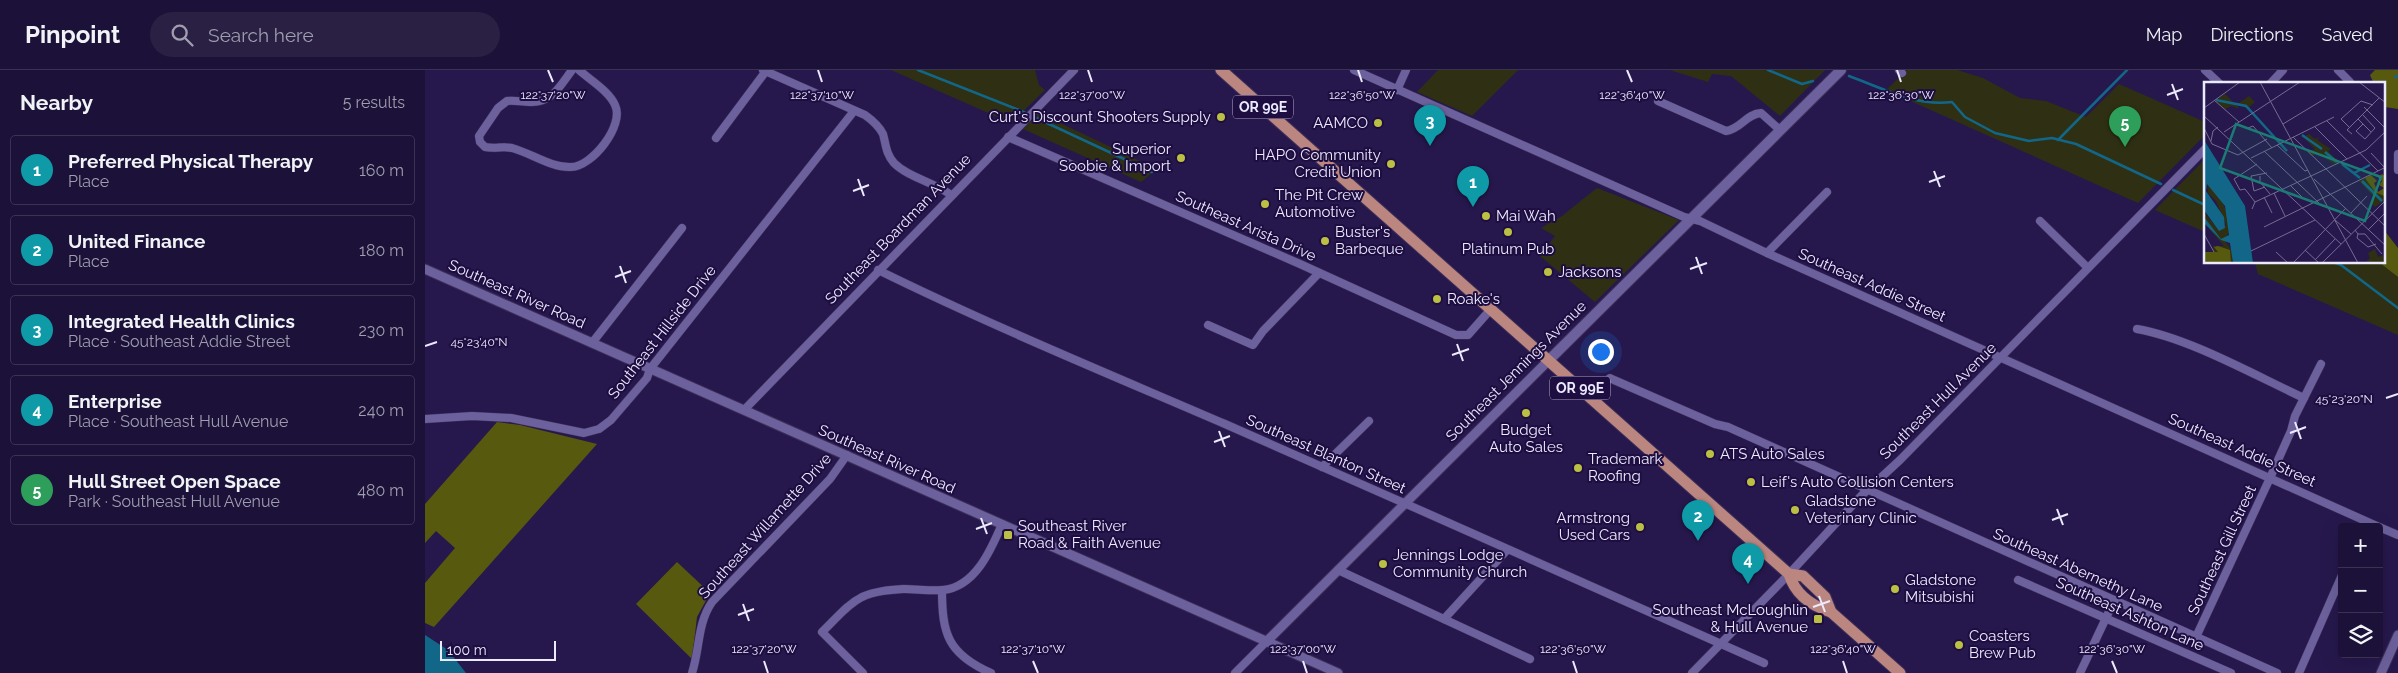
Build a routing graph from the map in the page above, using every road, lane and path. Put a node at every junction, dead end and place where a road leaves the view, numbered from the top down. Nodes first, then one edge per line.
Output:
1 (572, 70) edge
2 (579, 70) edge
3 (1074, 70) edge
4 (1221, 70) edge
5 (1354, 70) edge
6 (1406, 70) edge
7 (1841, 70) edge
8 (2205, 70) edge
9 (2283, 70) edge
10 (2338, 70) edge
11 (765, 71) edge
12 (2218, 82) edge
13 (2272, 82) edge
14 (2350, 82) dead end
15 (1397, 90) junction
16 (1658, 101) dead end
17 (854, 110) junction
18 (1780, 130) junction
19 (1008, 137) junction
20 (716, 138) dead end
21 (2204, 150) edge
22 (2398, 154) edge
23 (2398, 170) edge
24 (1827, 192) dead end
25 (951, 195) junction
26 (1691, 219) junction
27 (2040, 221) dead end
28 (682, 228) dead end
29 (1767, 253) junction
30 (2087, 267) junction
31 (425, 269) edge
32 (878, 270) junction
33 (1319, 273) junction
34 (1491, 309) junction
35 (1209, 325) dead end
36 (2137, 329) dead end
37 (592, 343) junction
38 (2001, 357) junction
39 (1548, 361) junction
40 (2321, 364) dead end
41 (650, 369) junction
42 (1602, 384) dead end
43 (2304, 398) junction
44 (744, 410) junction
45 (425, 420) edge
46 (1369, 421) dead end
47 (847, 455) junction
48 (1322, 467) junction
49 (2270, 478) junction
50 (1869, 489) junction
51 (1406, 503) junction
52 (2362, 523) edge
53 (1002, 524) junction
54 (2383, 529) edge
55 (2398, 535) edge
56 (1507, 550) junction
57 (1338, 570) junction
58 (1789, 574) junction
59 (2018, 580) dead end
60 (2338, 584) edge
61 (942, 590) junction
62 (2114, 601) junction
63 (2105, 618) junction
64 (1444, 619) junction
65 (2398, 635) edge
66 (2196, 637) junction
67 (1267, 641) junction
68 (1720, 644) junction
69 (1530, 659) dead end
70 (1763, 663) dead end
71 (694, 672) edge
72 (863, 673) edge
73 (991, 673) edge
74 (1235, 673) edge
75 (1339, 673) edge
76 (1692, 673) edge
77 (1900, 673) edge
78 (2080, 673) edge
79 (2231, 673) edge
80 (2277, 673) edge
81 (2299, 673) edge
82 (2381, 673) edge

1 - 2 street
3 - 19 street, Southeast Boardman Avenue
4 - 34 main road, OR 99E
5 - 15 street, Southeast Addie Street
6 - 15 street
7 - 18 main road, Southeast Jennings Avenue
8 - 12 street
9 - 13 street
10 - 14 street
11 - 17 street
11 - 20 street
15 - 26 street, Southeast Addie Street
16 - 18 street
17 - 25 street
17 - 41 street, Southeast Hillside Drive
18 - 26 main road, Southeast Jennings Avenue
19 - 25 street, Southeast Boardman Avenue
19 - 33 street, Southeast Arista Drive
21 - 30 street, Southeast Hull Avenue
22 - 23 street
24 - 29 street
25 - 32 street, Southeast Boardman Avenue
26 - 29 street, Southeast Addie Street
26 - 39 main road, Southeast Jennings Avenue
27 - 30 street
28 - 37 street
29 - 38 street, Southeast Addie Street
30 - 38 street, Southeast Hull Avenue
31 - 37 street, Southeast River Road
32 - 44 street, Southeast Boardman Avenue
32 - 48 street, Southeast Blanton Street
33 - 34 street, Southeast Arista Drive
33 - 35 street
34 - 39 main road, OR 99E
36 - 43 street
37 - 41 street, Southeast River Road
38 - 49 street, Southeast Addie Street
38 - 50 street, Southeast Hull Avenue
39 - 51 street, Southeast Jennings Avenue
39 - 58 main road, OR 99E
40 - 43 street, Southeast Gill Street
41 - 44 street, Southeast River Road
41 - 45 street, Southeast Hillside Drive
42 - 50 street, Southeast Abernethy Lane
43 - 49 street, Southeast Gill Street
44 - 47 street, Southeast River Road
46 - 48 street
47 - 53 street, Southeast River Road
47 - 71 street, Southeast Willamette Drive
48 - 51 street, Southeast Blanton Street
49 - 52 street, Southeast Addie Street
49 - 66 street, Southeast Gill Street
50 - 58 street, Southeast Hull Avenue
50 - 62 street, Southeast Abernethy Lane
51 - 56 street, Southeast Blanton Street
51 - 57 street, Southeast Jennings Avenue
53 - 61 street
53 - 67 street, Southeast River Road
54 - 55 street, Southeast Addie Street
56 - 64 street
56 - 68 street, Southeast Blanton Street
57 - 64 street
57 - 67 street, Southeast Jennings Avenue
58 - 68 street, Southeast Hull Avenue
58 - 77 main road, OR 99E
59 - 63 street, Southeast Ashton Lane
60 - 81 street
61 - 72 street
61 - 73 street
62 - 63 street
62 - 66 street, Southeast Abernethy Lane
63 - 78 street
63 - 79 street, Southeast Ashton Lane
64 - 69 street
65 - 82 street
66 - 80 street, Southeast Abernethy Lane
67 - 74 street, Southeast Jennings Avenue
67 - 75 street, Southeast River Road
68 - 70 street, Southeast Blanton Street
68 - 76 street, Southeast Hull Avenue

